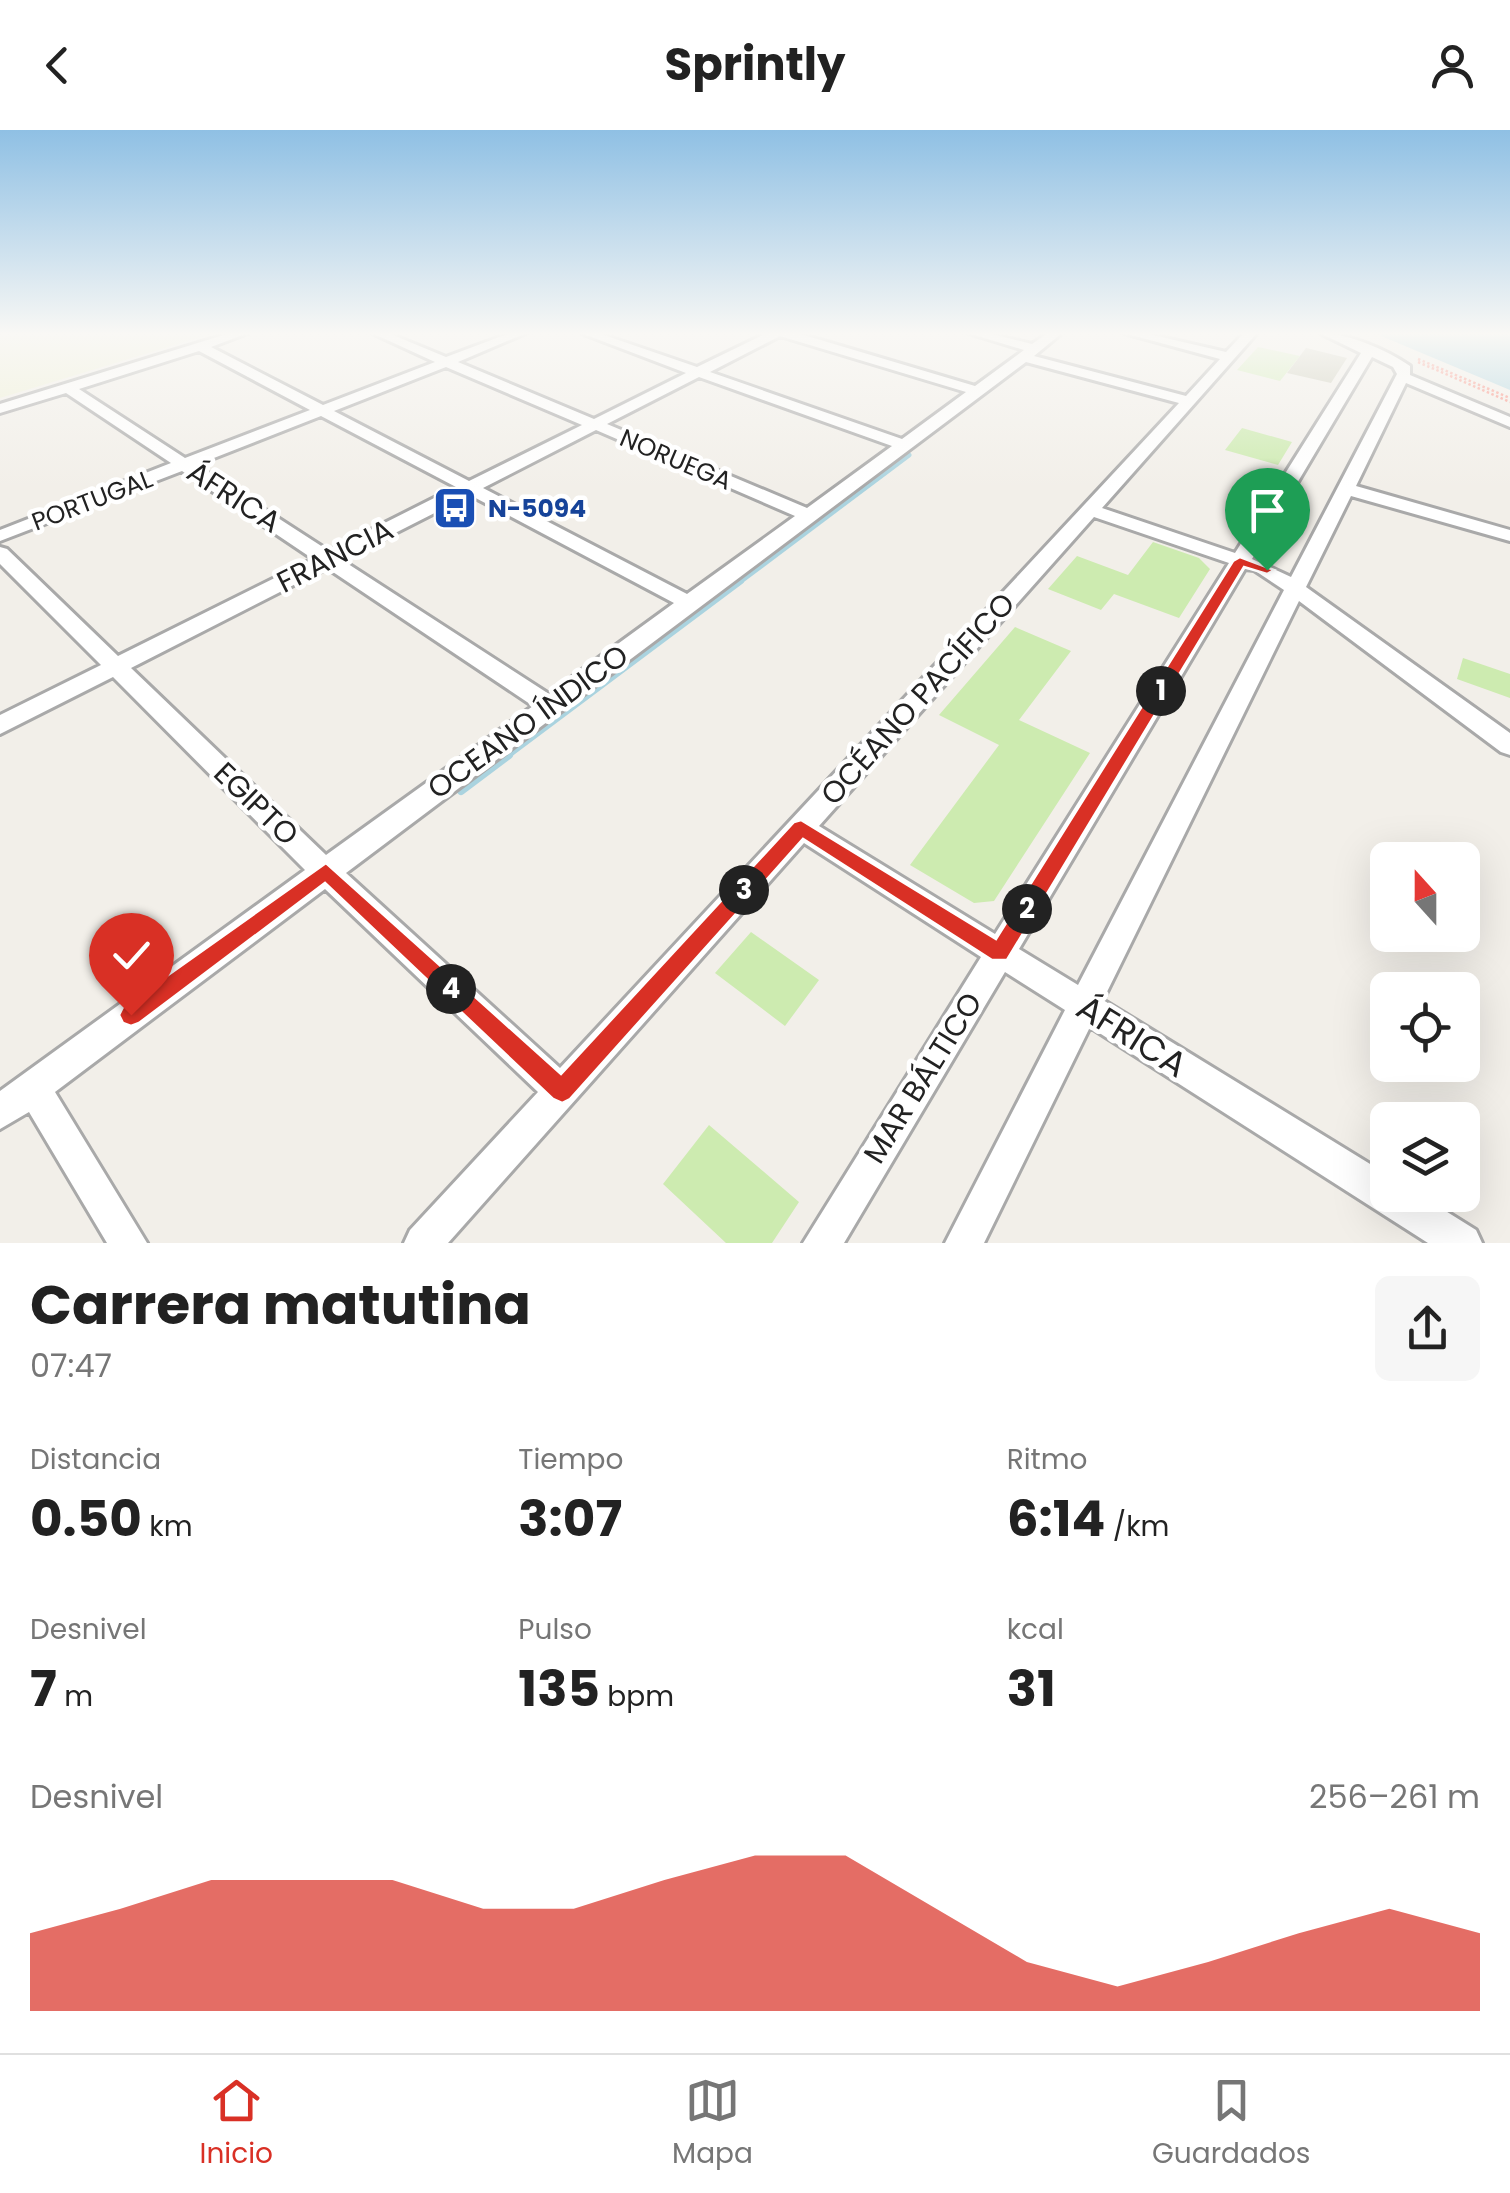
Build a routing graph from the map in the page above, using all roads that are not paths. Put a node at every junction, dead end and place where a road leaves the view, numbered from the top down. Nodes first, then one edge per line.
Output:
1 (78, 385) edge
2 (274, 385) edge
3 (387, 385) edge
4 (501, 385) edge
5 (672, 385) edge
6 (735, 385) edge
7 (958, 385) edge
8 (986, 385) edge
9 (1135, 385) edge
10 (1204, 385) edge
11 (1350, 385) edge
12 (1396, 385) edge
13 (1442, 385) edge
14 (68, 388) junction
15 (978, 391) junction
16 (1189, 401) junction
17 (0, 409) edge
18 (322, 410) junction
19 (1510, 422) edge
20 (595, 424) junction
21 (904, 445) junction
22 (184, 464) junction
23 (470, 488) junction
24 (1346, 489) junction
25 (1090, 510) junction
26 (809, 515) junction
27 (0, 536) edge
28 (1510, 536) edge
29 (0, 554) edge
30 (328, 560) junction
31 (1251, 564) junction
32 (1300, 580) junction
33 (690, 603) junction
34 (116, 667) junction
35 (550, 706) junction
36 (0, 725) edge
37 (1510, 746) edge
38 (801, 828) junction
39 (326, 872) junction
40 (1000, 953) junction
41 (1084, 1006) junction
42 (562, 1091) junction
43 (10, 1101) edge
44 (128, 1243) edge
45 (423, 1243) edge
46 (822, 1243) edge
47 (964, 1243) edge
48 (1463, 1243) edge

1 - 14 street
2 - 18 street
3 - 18 street, PORTUGAL
4 - 20 street, NORUEGA
5 - 20 street, FRANCIA
6 - 21 street
7 - 15 street
8 - 15 street, OCEANO ÍNDICO
9 - 16 street
10 - 16 street, OCÉANO PACÍFICO
11 - 31 street, MAR BÁLTICO
12 - 24 street
13 - 19 street
14 - 17 street
14 - 22 street, ÁFRICA
15 - 21 street, OCEANO ÍNDICO
16 - 25 street, OCÉANO PACÍFICO
18 - 22 street, PORTUGAL
18 - 23 street
20 - 23 street, FRANCIA
20 - 26 street, NORUEGA
21 - 26 street, OCEANO ÍNDICO
22 - 27 street, PORTUGAL
22 - 30 street, ÁFRICA
23 - 30 street, FRANCIA
23 - 33 street
24 - 28 street
24 - 32 street
25 - 31 street
25 - 38 street, OCÉANO PACÍFICO
26 - 33 street, OCEANO ÍNDICO
29 - 34 street, EGIPTO
30 - 34 street, FRANCIA
30 - 35 street, ÁFRICA
31 - 32 street
31 - 40 street, MAR BÁLTICO
32 - 37 street
32 - 41 street
33 - 35 street, OCEANO ÍNDICO
34 - 36 street, FRANCIA
34 - 39 street, EGIPTO
35 - 39 street, OCEANO ÍNDICO
38 - 40 street, ÁFRICA
38 - 42 street, OCÉANO PACÍFICO
39 - 42 street, EGIPTO
39 - 43 street, OCEANO ÍNDICO
40 - 41 street, ÁFRICA
40 - 46 street, MAR BÁLTICO
41 - 47 street
41 - 48 street, ÁFRICA
42 - 45 street, OCÉANO PACÍFICO
43 - 44 street

